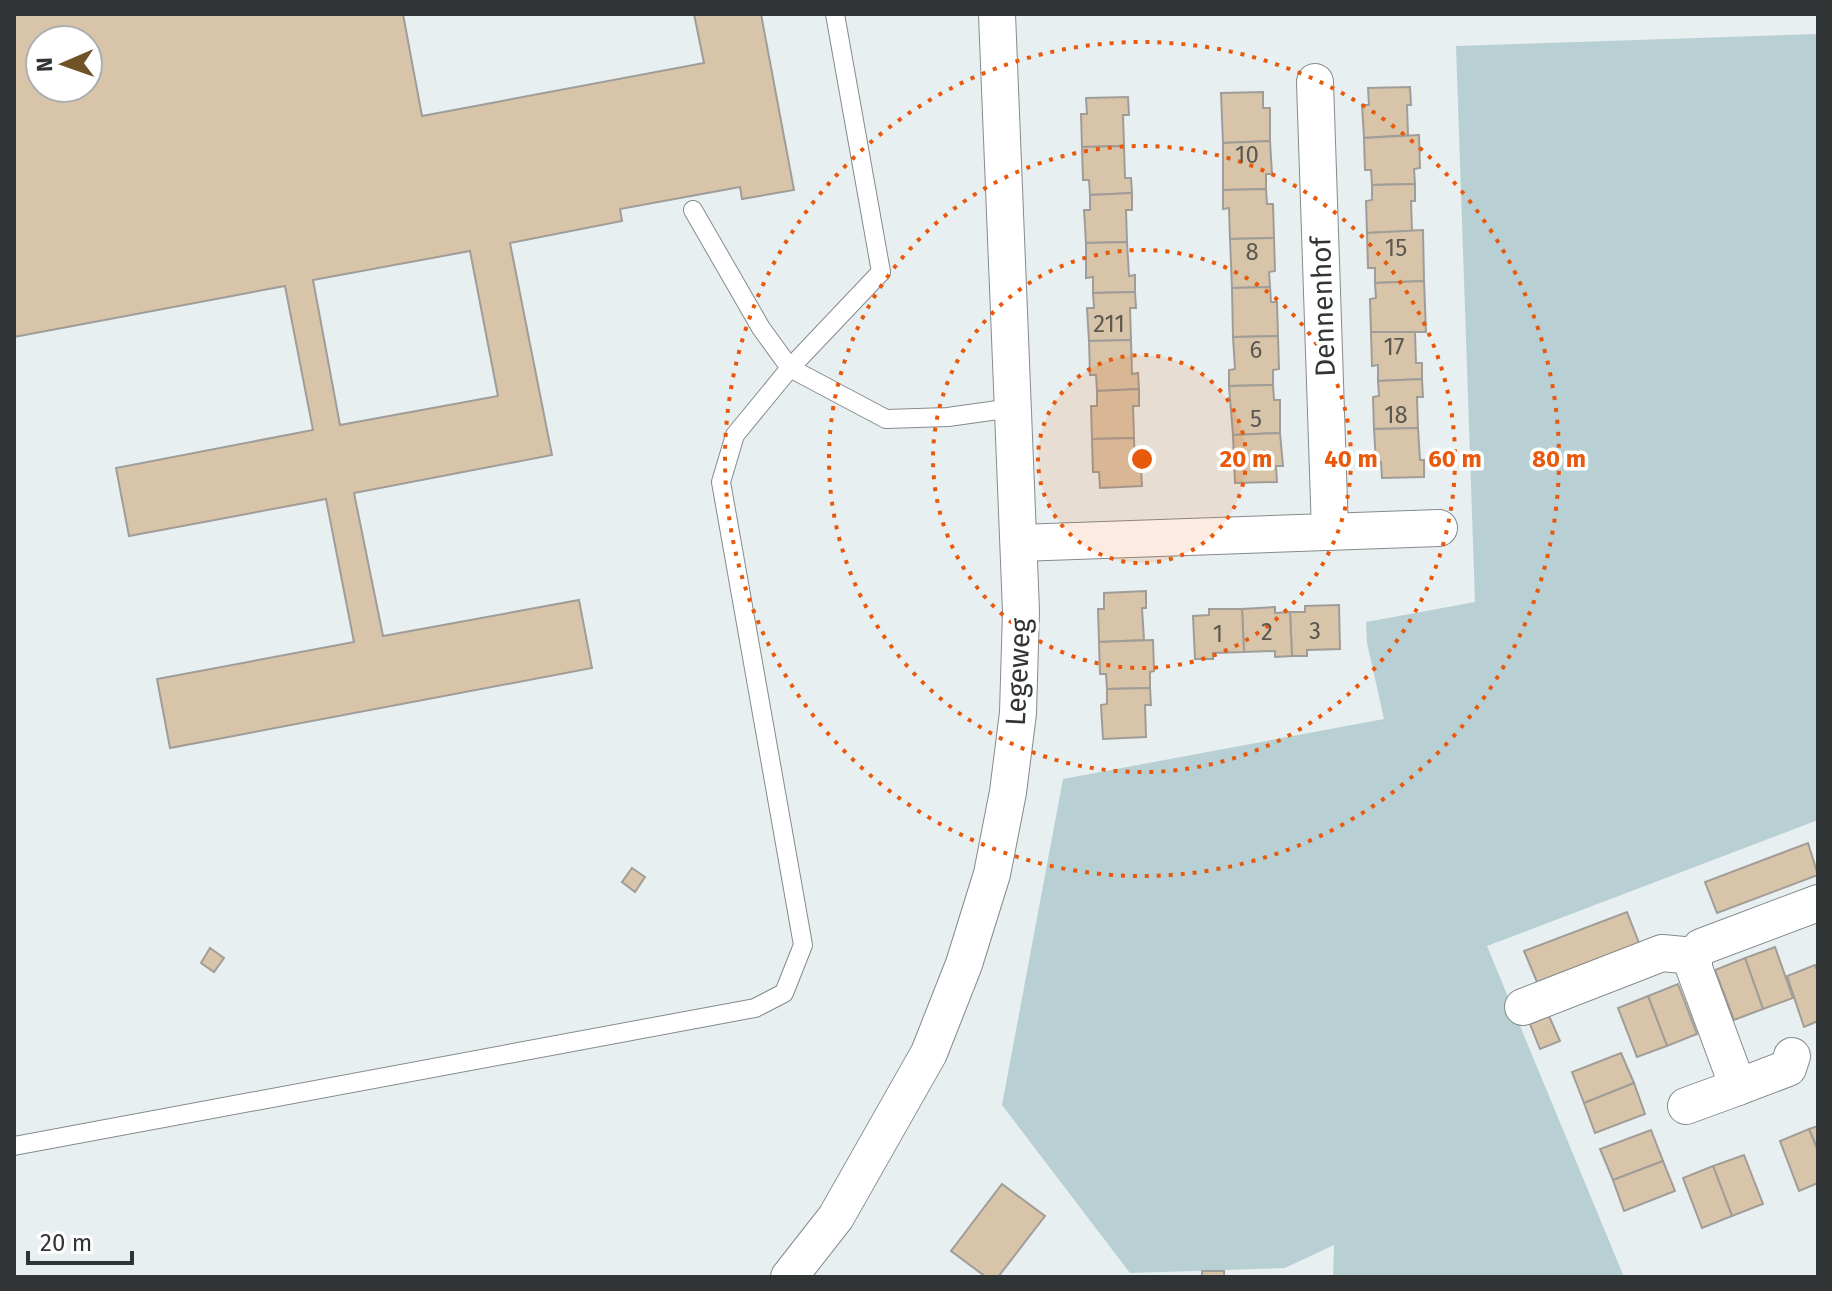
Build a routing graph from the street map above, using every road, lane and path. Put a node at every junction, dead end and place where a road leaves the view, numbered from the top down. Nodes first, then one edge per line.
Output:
1 (835, 14) edge
2 (997, 14) edge
3 (1315, 82) dead end
4 (693, 210) dead end
5 (790, 368) junction
6 (1012, 408) junction
7 (1439, 528) dead end
8 (1330, 532) junction
9 (1019, 543) junction
10 (1818, 903) edge
11 (1694, 956) junction
12 (1523, 1007) dead end
13 (1792, 1056) dead end
14 (1738, 1087) junction
15 (1686, 1106) dead end
16 (14, 1146) edge
17 (789, 1277) edge

1 - 5 lane
2 - 6 street, Legeweg
3 - 8 street, Dennenhof
4 - 5 lane
5 - 6 lane
5 - 16 lane
6 - 9 street, Legeweg
7 - 8 street
8 - 9 street
9 - 17 street, Legeweg
10 - 11 street
11 - 12 street
11 - 14 street
13 - 14 street
14 - 15 street

